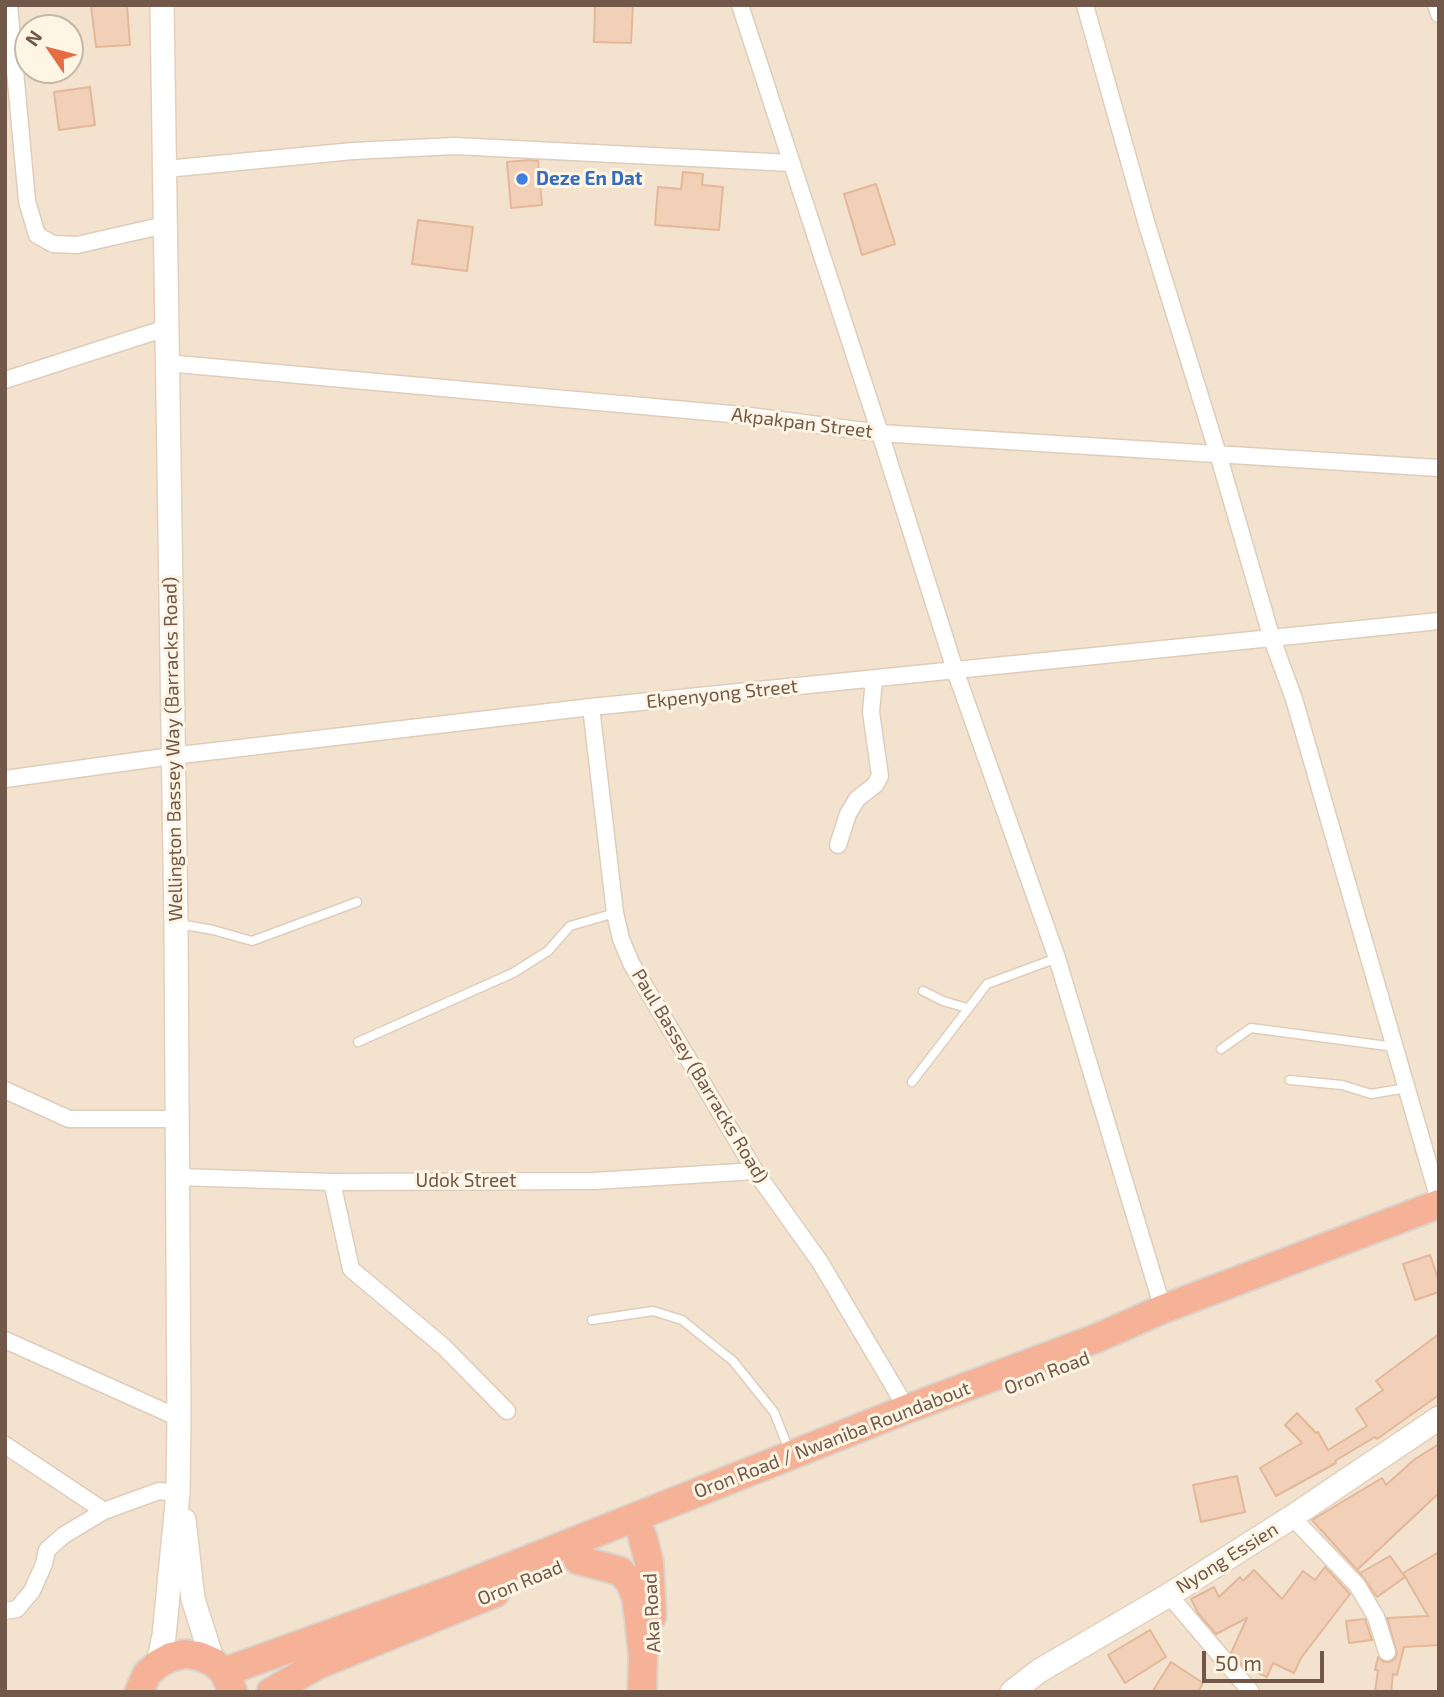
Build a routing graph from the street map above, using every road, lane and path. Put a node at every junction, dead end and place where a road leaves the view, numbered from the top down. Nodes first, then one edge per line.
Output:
1 (9, 5) edge
2 (162, 5) edge
3 (740, 5) edge
4 (1085, 5) edge
5 (1436, 5) edge
6 (1439, 14) edge
7 (791, 163) junction
8 (166, 169) junction
9 (165, 225) junction
10 (166, 328) junction
11 (166, 363) junction
12 (5, 380) edge
13 (880, 433) junction
14 (1218, 454) junction
15 (1439, 468) edge
16 (1439, 621) edge
17 (1272, 639) junction
18 (955, 670) junction
19 (874, 679) junction
20 (591, 707) junction
21 (172, 756) junction
22 (5, 779) edge
23 (838, 845) dead end
24 (357, 902) dead end
25 (615, 913) junction
26 (176, 923) junction
27 (1057, 958) junction
28 (923, 991) dead end
29 (967, 1008) junction
30 (358, 1042) dead end
31 (1395, 1047) junction
32 (1221, 1049) dead end
33 (1290, 1080) dead end
34 (912, 1082) dead end
35 (1406, 1088) junction
36 (5, 1090) edge
37 (177, 1119) junction
38 (755, 1171) junction
39 (178, 1177) junction
40 (332, 1182) junction
41 (1439, 1202) edge
42 (1439, 1222) edge
43 (1163, 1309) junction
44 (592, 1320) dead end
45 (5, 1340) edge
46 (907, 1409) junction
47 (507, 1411) dead end
48 (179, 1418) junction
49 (1439, 1418) edge
50 (5, 1445) edge
51 (791, 1456) junction
52 (178, 1493) junction
53 (104, 1511) junction
54 (1292, 1517) junction
55 (642, 1535) junction
56 (578, 1560) junction
57 (1169, 1595) junction
58 (5, 1611) edge
59 (1387, 1652) dead end
60 (158, 1664) junction
61 (223, 1675) edge
62 (138, 1690) edge
63 (271, 1692) edge
64 (642, 1692) edge
65 (654, 1692) edge
66 (1012, 1692) edge
67 (1251, 1692) edge

1 - 9 street
2 - 8 main road, Wellington Bassey Way (Barracks Road)
3 - 7 street
4 - 14 street
5 - 6 street
7 - 8 street
7 - 13 street
8 - 9 main road, Wellington Bassey Way (Barracks Road)
9 - 10 main road, Wellington Bassey Way (Barracks Road)
10 - 11 main road, Wellington Bassey Way (Barracks Road)
10 - 12 street
11 - 13 street, Akpakpan Street
11 - 21 main road, Wellington Bassey Way (Barracks Road)
13 - 14 street, Akpakpan Street
13 - 18 street
14 - 15 street, Akpakpan Street
14 - 17 street
16 - 17 street, Ekpenyong Street
17 - 18 street, Ekpenyong Street
17 - 31 street
18 - 19 street, Ekpenyong Street
18 - 27 street
19 - 20 street, Ekpenyong Street
19 - 23 street
20 - 21 street, Ekpenyong Street
20 - 25 street, Paul Bassey (Barracks Road)
21 - 22 street, Ekpenyong Street
21 - 26 main road, Wellington Bassey Way (Barracks Road)
24 - 26 lane
25 - 30 lane
25 - 38 street, Paul Bassey (Barracks Road)
26 - 37 main road, Wellington Bassey Way (Barracks Road)
27 - 29 lane
27 - 43 street
28 - 29 lane
29 - 34 lane
31 - 32 lane
31 - 35 street
33 - 35 lane
35 - 41 street
36 - 37 street
37 - 39 main road, Wellington Bassey Way (Barracks Road)
38 - 40 street, Udok Street
38 - 46 street, Paul Bassey (Barracks Road)
39 - 40 street, Udok Street
39 - 48 main road, Wellington Bassey Way (Barracks Road)
40 - 47 street
41 - 43 highway, Oron Road / Nwaniba Roundabout
42 - 55 highway, Oron Road
43 - 46 highway, Oron Road / Nwaniba Roundabout
44 - 51 lane
45 - 48 street
46 - 51 highway, Oron Road / Nwaniba Roundabout
48 - 52 main road, Wellington Bassey Way (Barracks Road)
49 - 54 main road, Nyong Essien
50 - 53 street
51 - 61 highway, Oron Road / Nwaniba Roundabout
52 - 53 street
52 - 60 main road
52 - 61 main road
53 - 58 street
54 - 57 main road, Nyong Essien
54 - 59 street
55 - 56 highway, Oron Road
55 - 65 highway, Aka Road
56 - 63 highway, Oron Road
56 - 64 highway
57 - 66 main road, Nyong Essien
57 - 67 street
60 - 61 highway
60 - 62 highway

